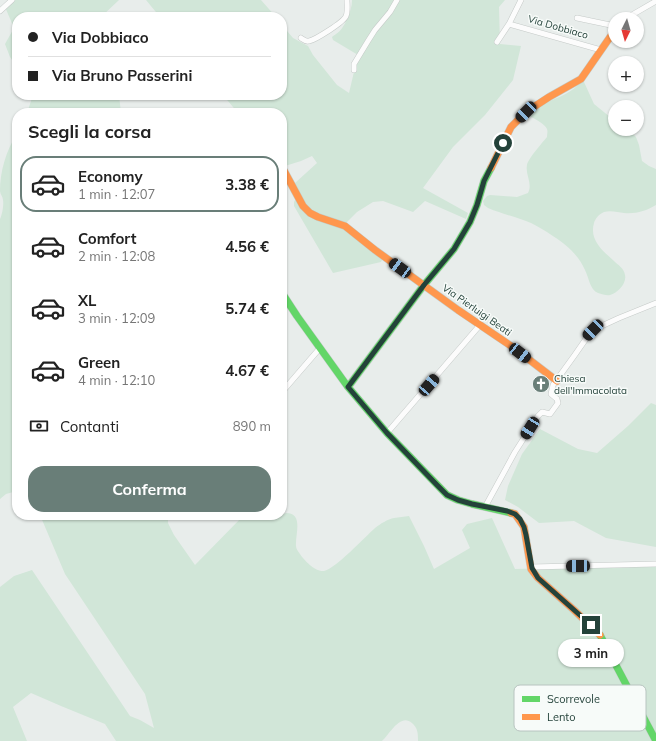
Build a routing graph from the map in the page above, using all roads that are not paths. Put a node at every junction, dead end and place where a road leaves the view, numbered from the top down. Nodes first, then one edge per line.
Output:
1 (12, 0) edge
2 (348, 0) edge
3 (396, 0) edge
4 (521, 0) edge
5 (656, 1) edge
6 (0, 11) edge
7 (637, 12) edge
8 (577, 18) dead end
9 (509, 24) junction
10 (608, 25) edge
11 (301, 38) dead end
12 (608, 40) edge
13 (497, 42) dead end
14 (601, 50) junction
15 (354, 70) dead end
16 (287, 175) edge
17 (424, 285) junction
18 (287, 301) edge
19 (656, 303) edge
20 (480, 325) junction
21 (320, 348) junction
22 (557, 381) junction
23 (287, 386) edge
24 (348, 387) junction
25 (387, 433) junction
26 (486, 507) junction
27 (656, 564) edge
28 (531, 567) junction
29 (627, 685) edge
30 (646, 722) edge
31 (656, 741) edge

1 - 6 street
2 - 11 street
3 - 15 street
4 - 9 street
5 - 7 street
8 - 10 street, Via Dobbiaco
9 - 13 street
9 - 14 street, Via Dobbiaco
12 - 14 street
14 - 17 street
16 - 17 street, Via Pierluigi Beati
17 - 20 street, Via Pierluigi Beati
17 - 24 street
18 - 21 street
19 - 22 street
20 - 22 street, Via Pierluigi Beati
20 - 25 street
21 - 23 street
21 - 24 street
22 - 26 street
24 - 25 street
25 - 26 street
26 - 28 street
27 - 28 street
28 - 29 street
30 - 31 street

